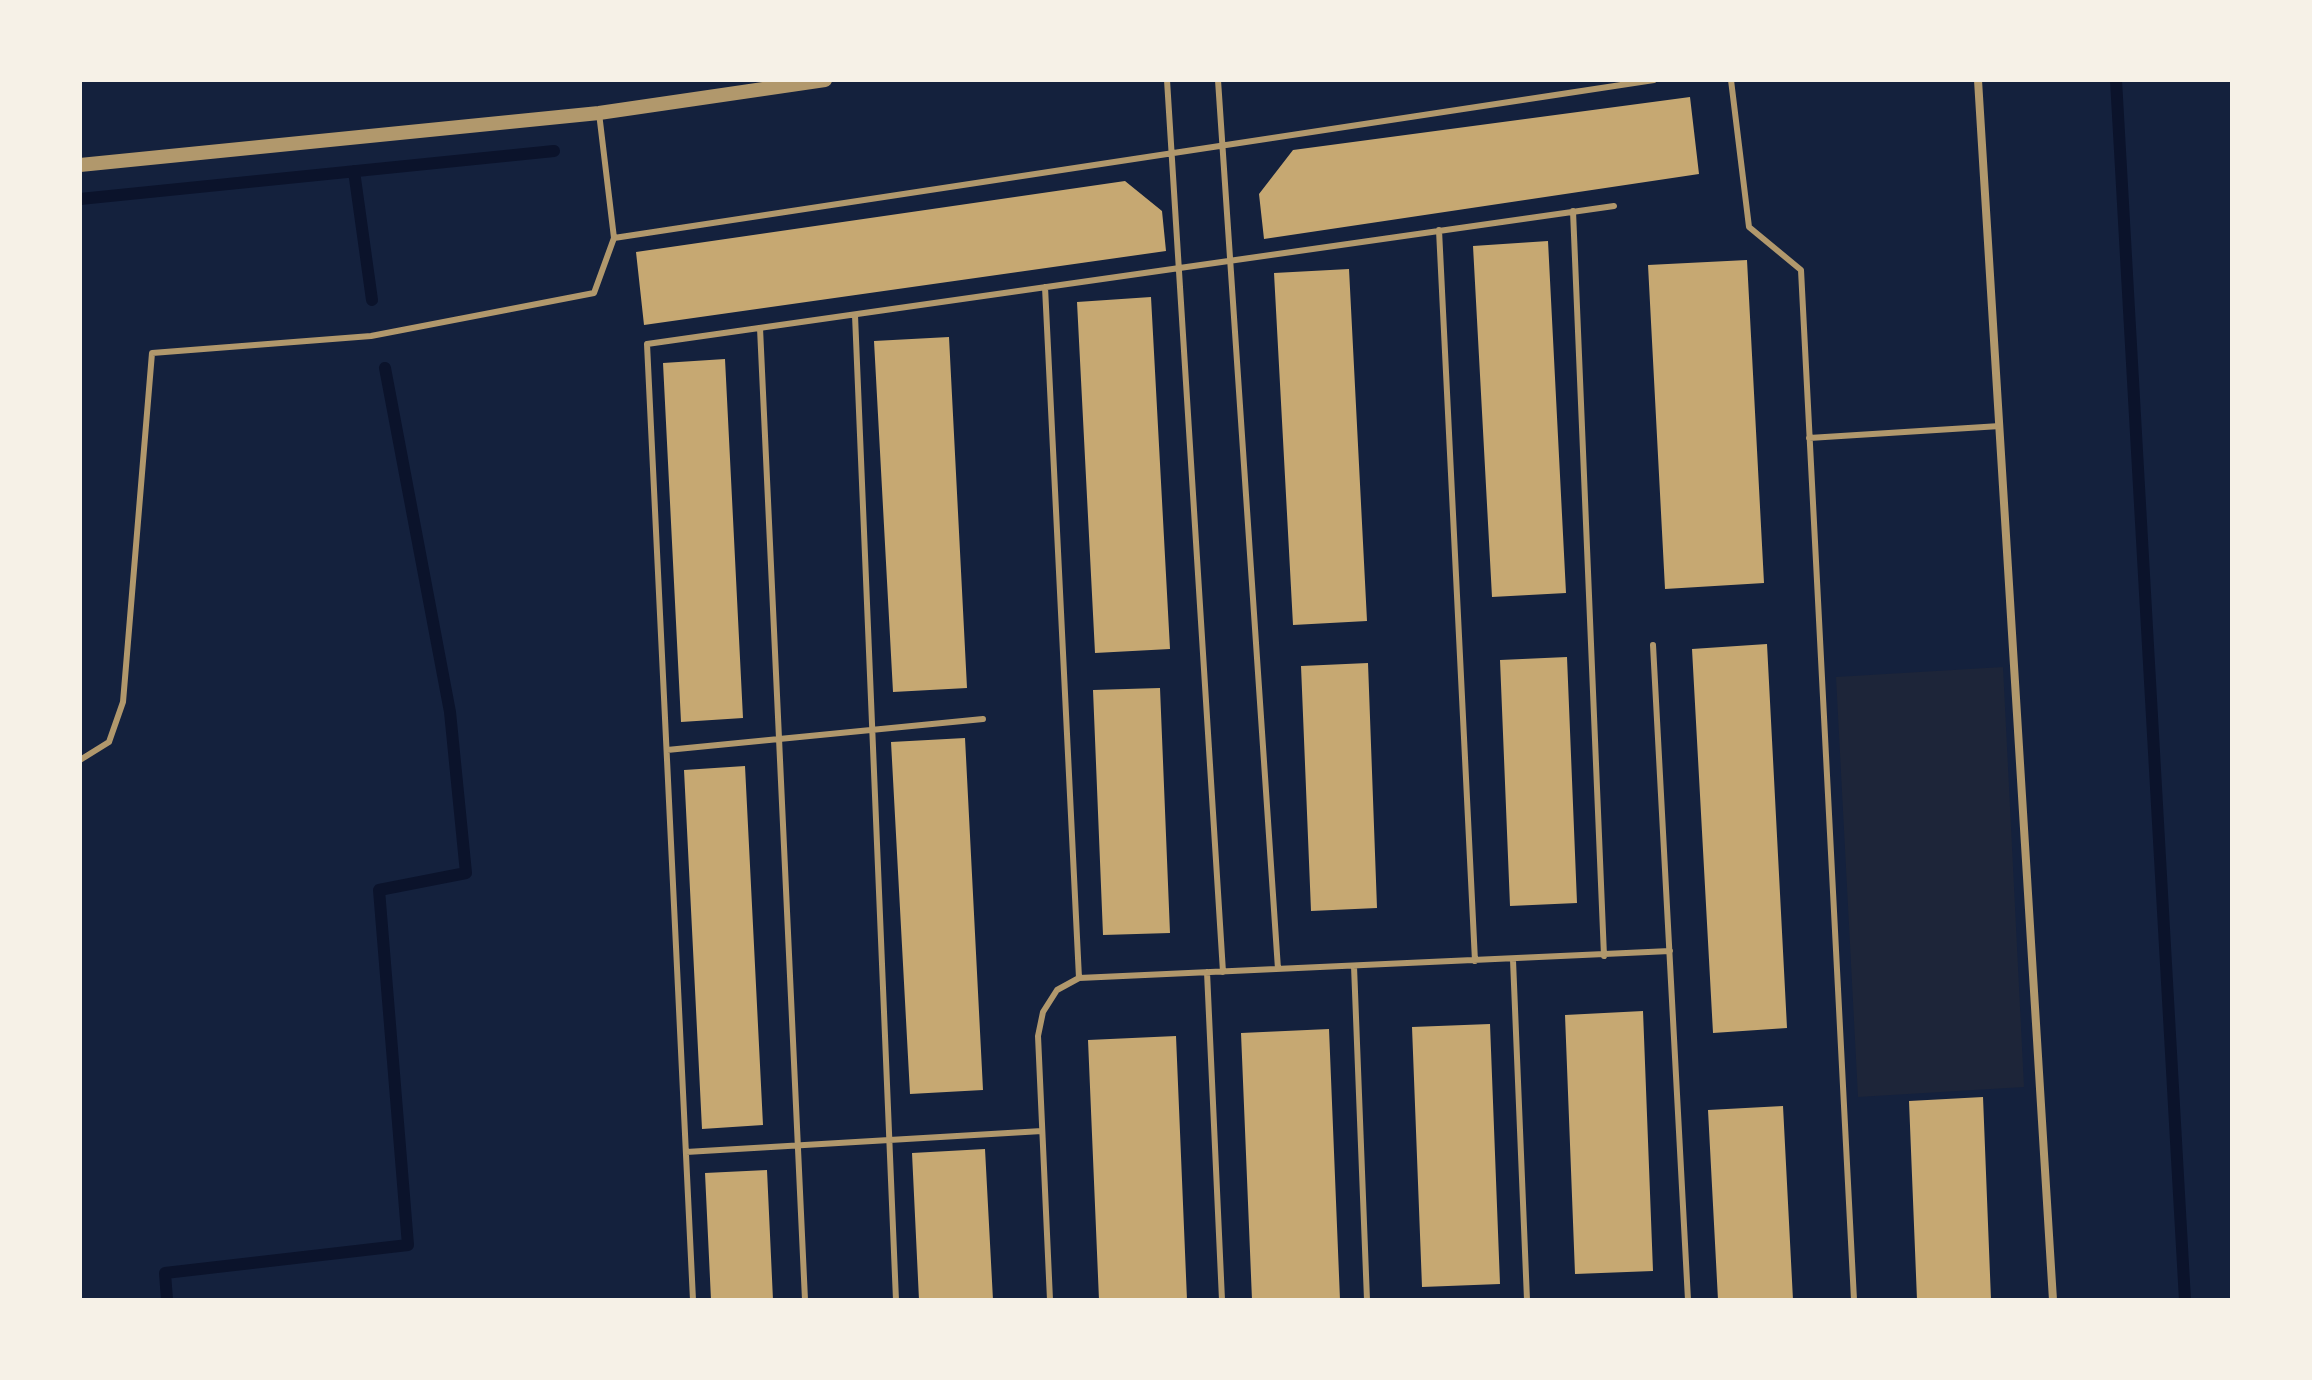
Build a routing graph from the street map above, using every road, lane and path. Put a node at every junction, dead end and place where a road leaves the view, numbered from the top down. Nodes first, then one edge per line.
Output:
1 (825, 80) edge
2 (1167, 80) edge
3 (1218, 80) edge
4 (1654, 80) edge
5 (1731, 80) edge
6 (1978, 80) edge
7 (599, 113) junction
8 (1223, 145) junction
9 (1171, 153) junction
10 (80, 165) edge
11 (1614, 206) dead end
12 (1573, 211) junction
13 (1439, 230) junction
14 (614, 238) junction
15 (1230, 261) junction
16 (1178, 268) junction
17 (1045, 287) junction
18 (855, 315) junction
19 (760, 328) junction
20 (2000, 426) junction
21 (1809, 438) junction
22 (1653, 645) dead end
23 (983, 719) dead end
24 (873, 730) junction
25 (779, 740) junction
26 (667, 750) junction
27 (80, 760) edge
28 (1670, 951) junction
29 (1604, 956) junction
30 (1513, 960) junction
31 (1475, 961) junction
32 (1354, 966) junction
33 (1278, 969) junction
34 (1207, 972) junction
35 (1223, 972) junction
36 (1079, 978) junction
37 (1042, 1131) junction
38 (890, 1138) junction
39 (798, 1144) junction
40 (686, 1152) junction
41 (693, 1300) edge
42 (805, 1300) edge
43 (896, 1300) edge
44 (1050, 1300) edge
45 (1222, 1300) edge
46 (1367, 1300) edge
47 (1527, 1300) edge
48 (1688, 1300) edge
49 (1854, 1300) edge
50 (2053, 1300) edge

1 - 7 street
2 - 9 lane
3 - 8 lane
4 - 8 lane
5 - 21 lane
6 - 20 street
7 - 10 street
7 - 14 lane
8 - 9 lane
8 - 15 lane
9 - 14 lane
9 - 16 lane
11 - 12 lane
12 - 13 lane
12 - 29 lane
13 - 15 lane
13 - 31 lane
14 - 27 lane
15 - 16 lane
15 - 33 lane
16 - 17 lane
16 - 35 lane
17 - 18 lane
17 - 36 lane
18 - 19 lane
18 - 24 lane
19 - 25 lane
19 - 26 lane
20 - 21 lane
20 - 50 street
21 - 49 lane
22 - 28 lane
23 - 24 lane
24 - 25 lane
24 - 38 lane
25 - 26 lane
25 - 39 lane
26 - 40 lane
28 - 29 lane
28 - 48 lane
29 - 30 lane
30 - 31 lane
30 - 47 lane
31 - 32 lane
32 - 33 lane
32 - 46 lane
33 - 35 lane
34 - 35 lane
34 - 36 lane
34 - 45 lane
36 - 37 lane
37 - 38 lane
37 - 44 lane
38 - 39 lane
38 - 43 lane
39 - 40 lane
39 - 42 lane
40 - 41 lane

